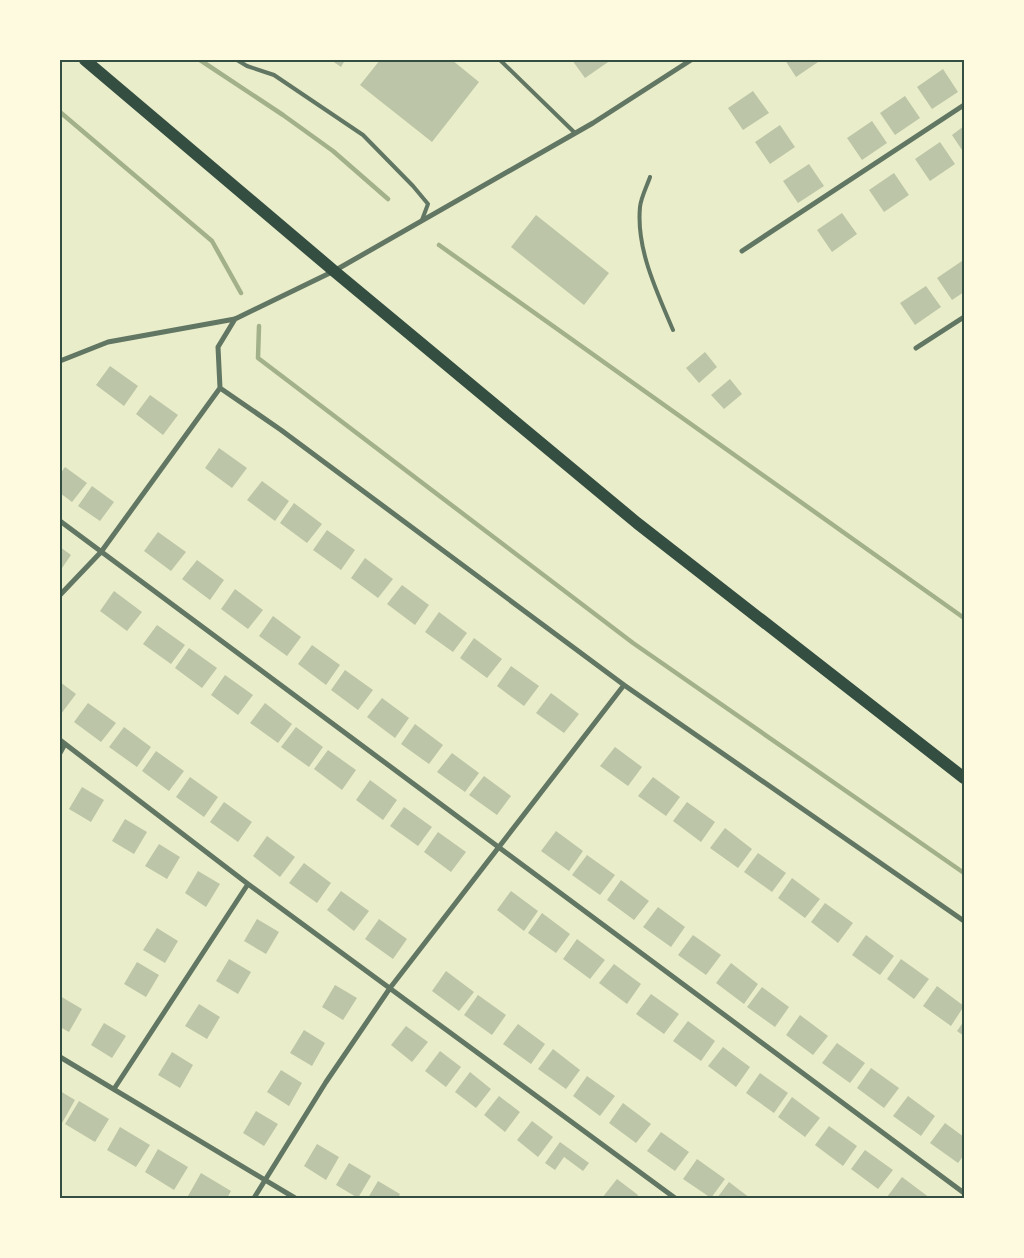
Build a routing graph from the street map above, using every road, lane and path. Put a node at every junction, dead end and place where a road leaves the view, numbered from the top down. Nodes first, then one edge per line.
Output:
1 (85, 60) edge
2 (237, 60) edge
3 (500, 60) edge
4 (691, 60) edge
5 (964, 105) edge
6 (575, 133) junction
7 (650, 177) dead end
8 (422, 220) junction
9 (742, 252) dead end
10 (334, 271) junction
11 (964, 317) edge
12 (235, 319) junction
13 (673, 330) dead end
14 (916, 348) dead end
15 (60, 361) edge
16 (220, 388) junction
17 (60, 521) edge
18 (101, 552) junction
19 (60, 595) edge
20 (624, 685) junction
21 (60, 740) edge
22 (65, 744) junction
23 (60, 752) edge
24 (964, 778) edge
25 (500, 847) junction
26 (248, 884) junction
27 (964, 921) edge
28 (390, 988) junction
29 (60, 1057) edge
30 (114, 1089) junction
31 (265, 1180) junction
32 (964, 1193) edge
33 (254, 1198) edge
34 (295, 1198) edge
35 (675, 1198) edge
36 (960, 1198) edge

1 - 10 highway
2 - 8 lane
3 - 6 lane
4 - 6 street
5 - 9 street
6 - 8 street
7 - 13 lane
8 - 10 street
10 - 12 street
10 - 24 highway
11 - 14 street
12 - 15 street
12 - 16 street
16 - 18 street
16 - 20 street
17 - 18 street
18 - 19 street
18 - 25 street
20 - 25 street
20 - 27 street
21 - 22 street
22 - 23 street
22 - 26 street
25 - 28 street
25 - 32 street
26 - 28 street
26 - 30 street
28 - 31 street
28 - 35 street
29 - 30 street
30 - 31 street
31 - 33 street
31 - 34 street
32 - 36 street

